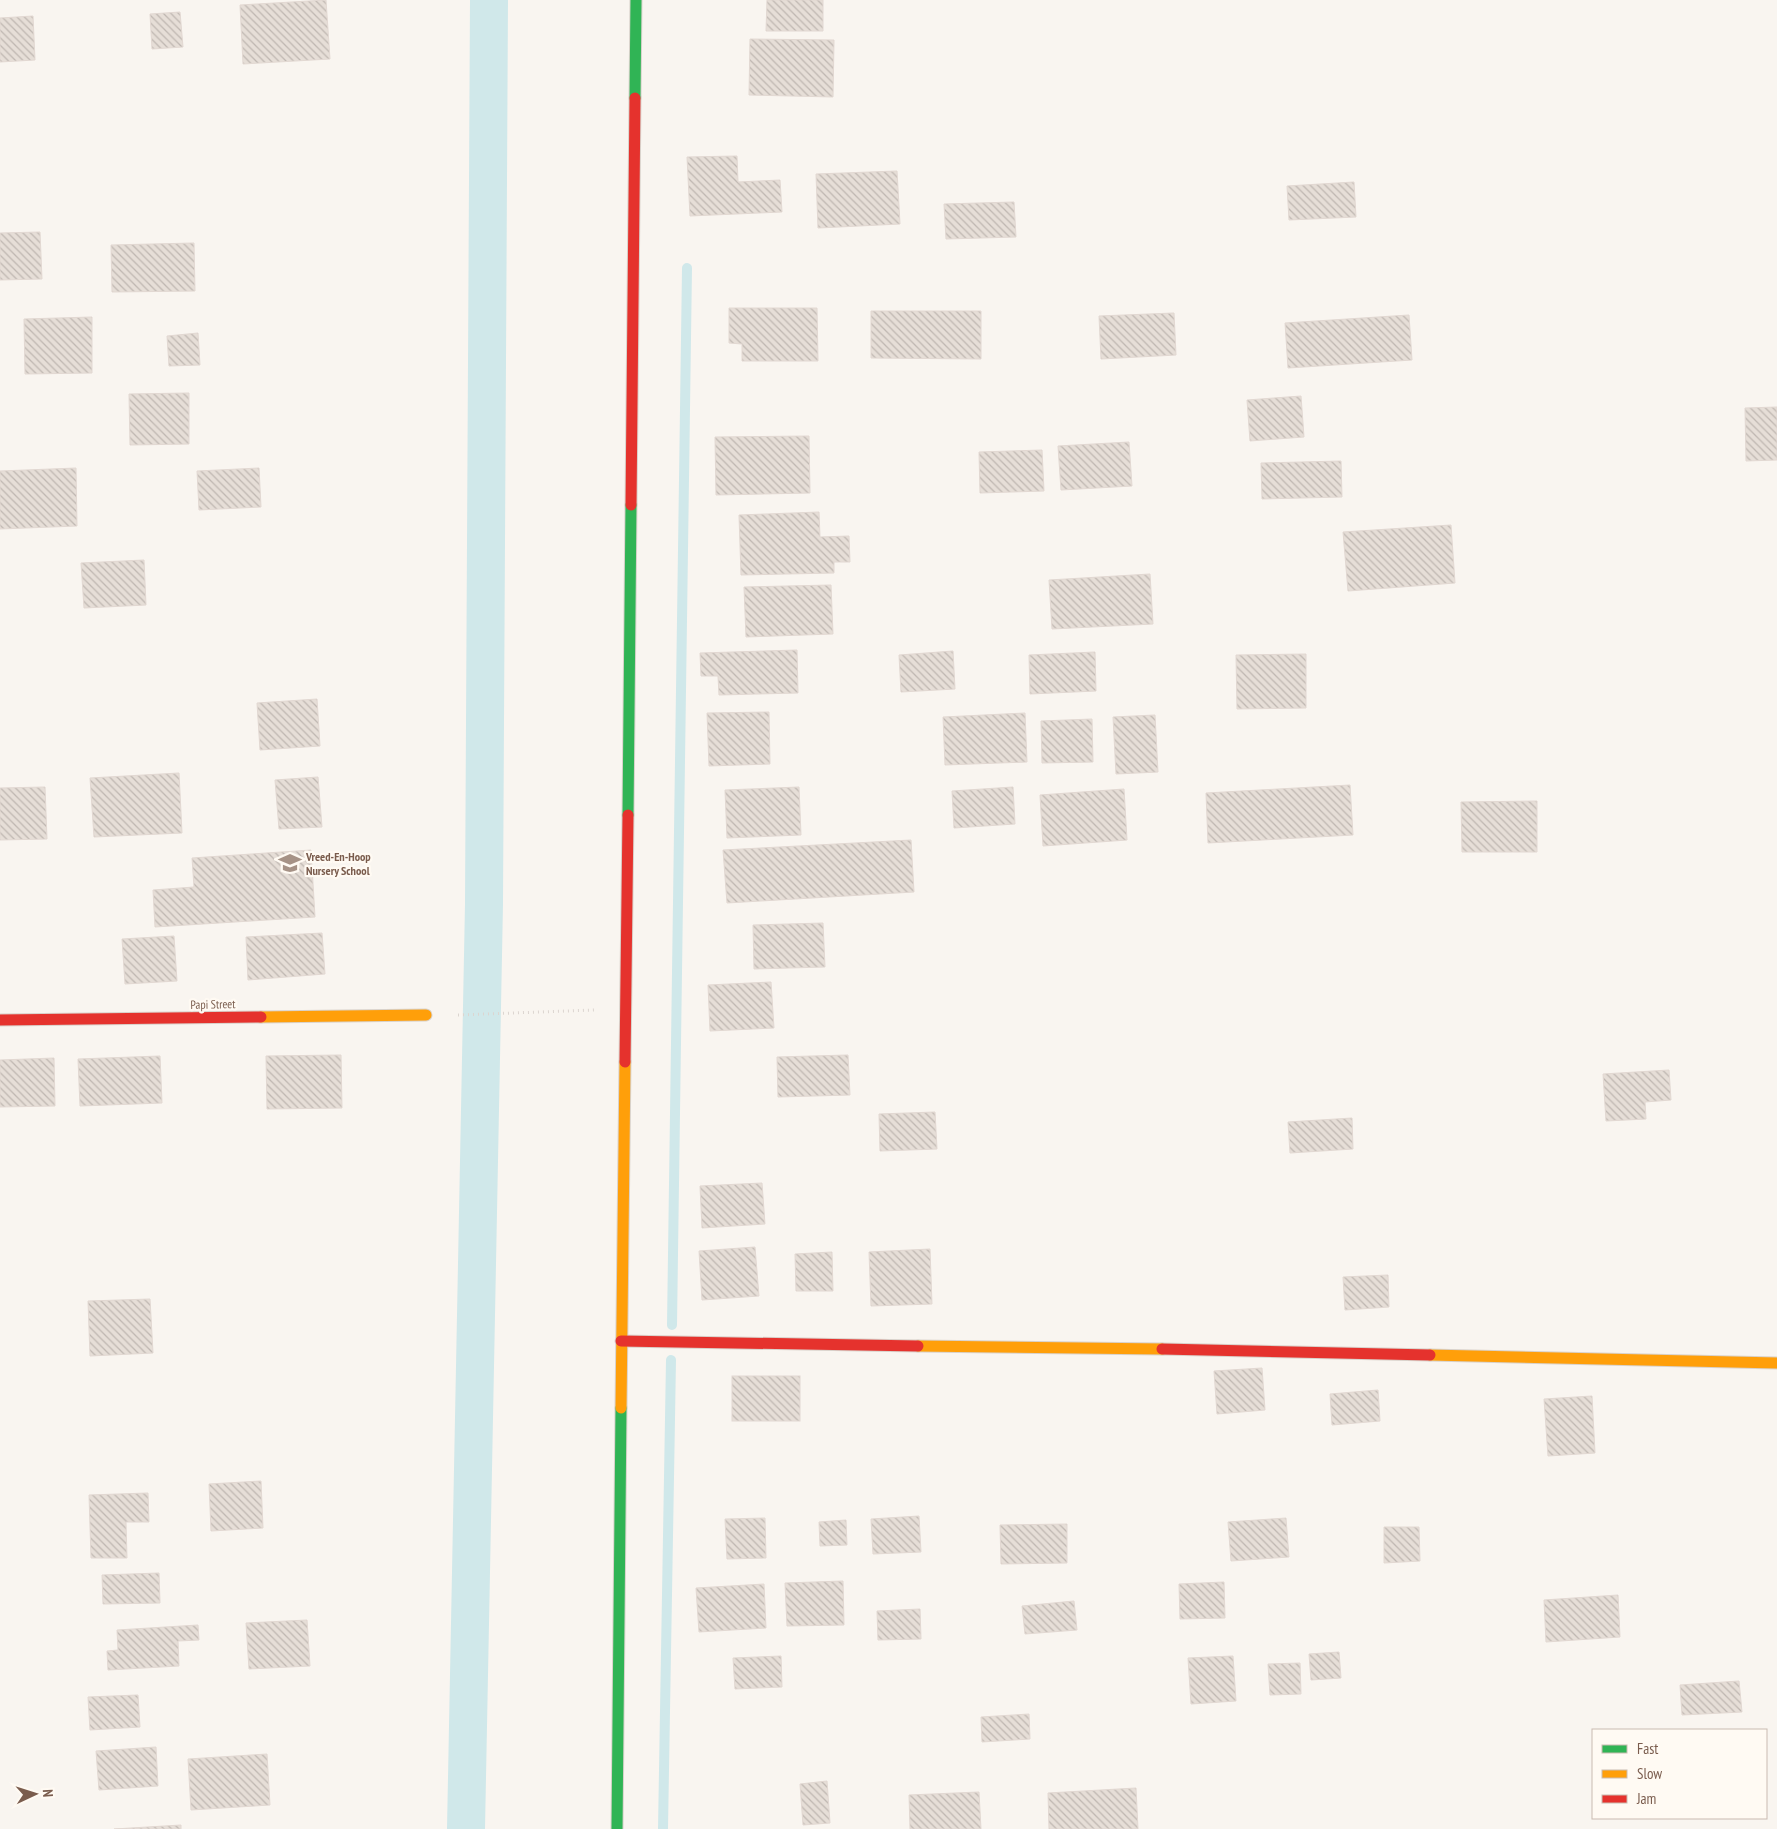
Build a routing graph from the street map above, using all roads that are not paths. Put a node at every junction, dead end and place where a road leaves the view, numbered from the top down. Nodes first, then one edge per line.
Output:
1 (636, 0) edge
2 (426, 1015) dead end
3 (0, 1020) edge
4 (621, 1341) junction
5 (1777, 1363) edge
6 (617, 1829) edge

1 - 4 street
2 - 3 street, Papi Street
4 - 5 street
4 - 6 street

